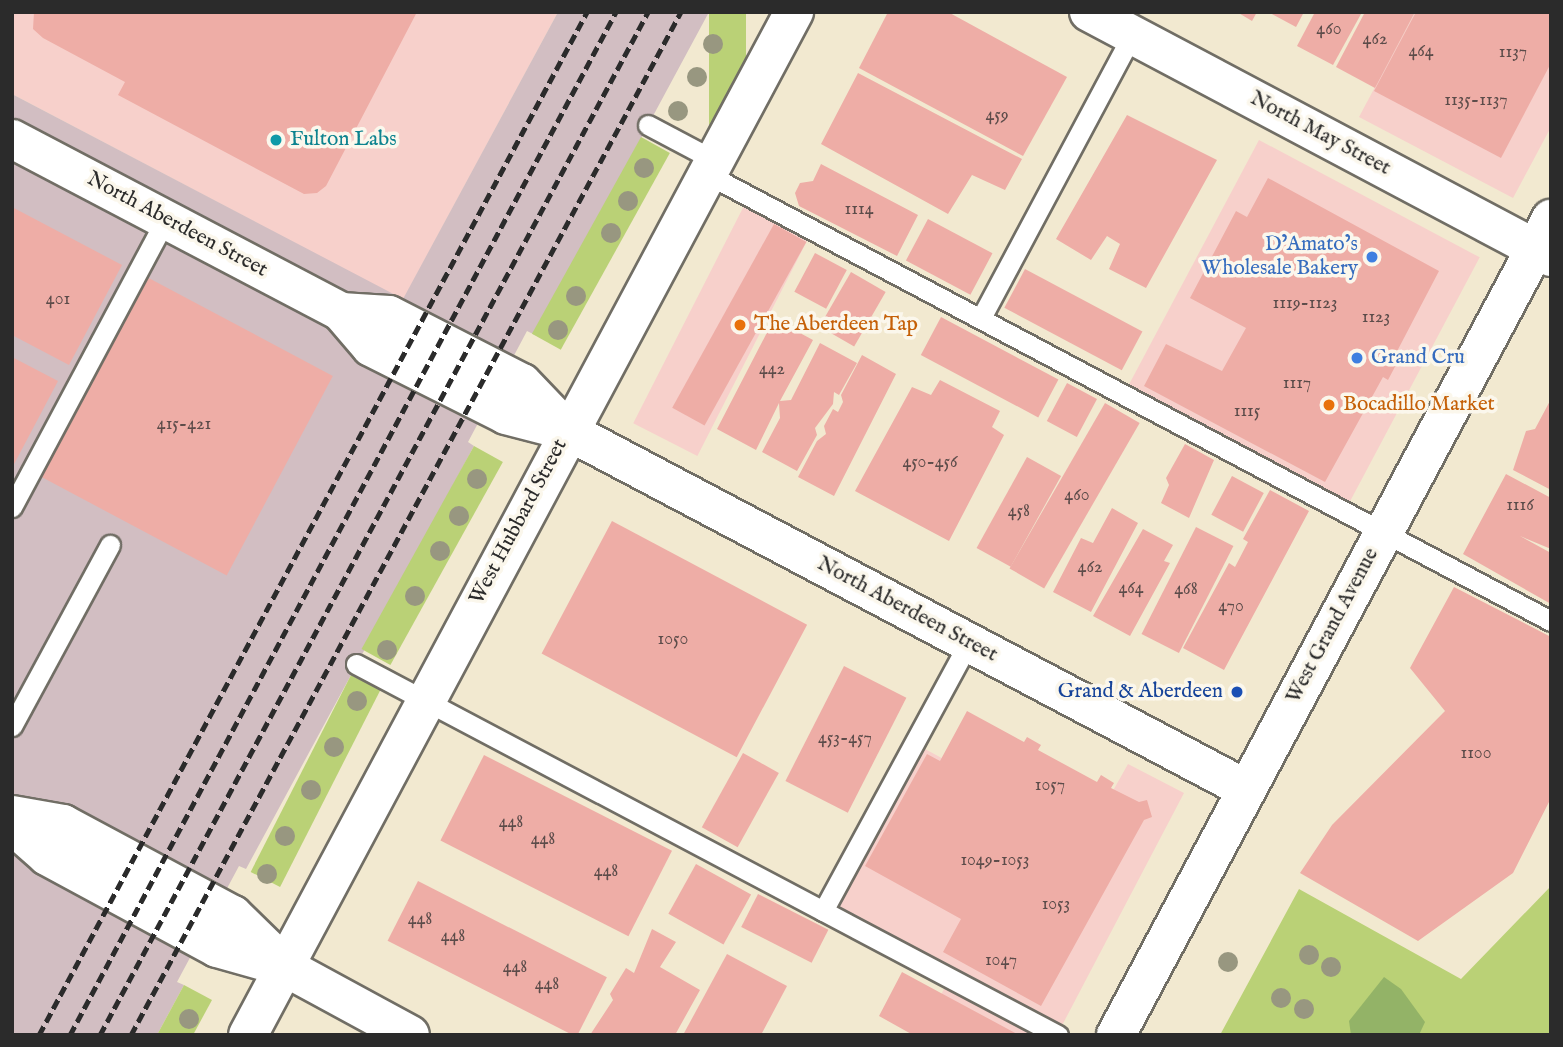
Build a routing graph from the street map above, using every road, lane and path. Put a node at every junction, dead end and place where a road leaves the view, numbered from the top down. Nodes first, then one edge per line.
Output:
1 (794, 12) edge
2 (1089, 12) edge
3 (1132, 35) junction
4 (648, 125) dead end
5 (12, 139) edge
6 (711, 167) junction
7 (166, 219) junction
8 (1545, 241) edge
9 (981, 318) junction
10 (568, 431) junction
11 (12, 507) edge
12 (1383, 531) junction
13 (110, 545) dead end
14 (1551, 621) edge
15 (969, 642) junction
16 (356, 664) dead end
17 (422, 701) junction
18 (12, 726) edge
19 (1247, 789) junction
20 (12, 815) edge
21 (12, 825) edge
22 (823, 911) junction
23 (285, 967) junction
24 (248, 1035) edge
25 (410, 1035) edge
26 (1058, 1035) edge
27 (1116, 1035) edge

1 - 6 street, West Hubbard Street
2 - 3 street, North May Street
3 - 8 street, North May Street
3 - 9 lane
4 - 6 lane
5 - 7 street, North Aberdeen Street
6 - 9 lane
6 - 10 street, West Hubbard Street
7 - 10 street, North Aberdeen Street
7 - 11 lane
8 - 12 street, West Grand Avenue
9 - 12 lane
10 - 15 street, North Aberdeen Street
10 - 17 street, West Hubbard Street
12 - 14 lane
12 - 19 street, West Grand Avenue
13 - 18 lane
15 - 19 street, North Aberdeen Street
15 - 22 lane
16 - 17 lane
17 - 22 lane
17 - 23 street, West Hubbard Street
19 - 27 street, West Grand Avenue
20 - 23 street
21 - 23 street
22 - 26 lane
23 - 24 street, West Hubbard Street
23 - 25 street

